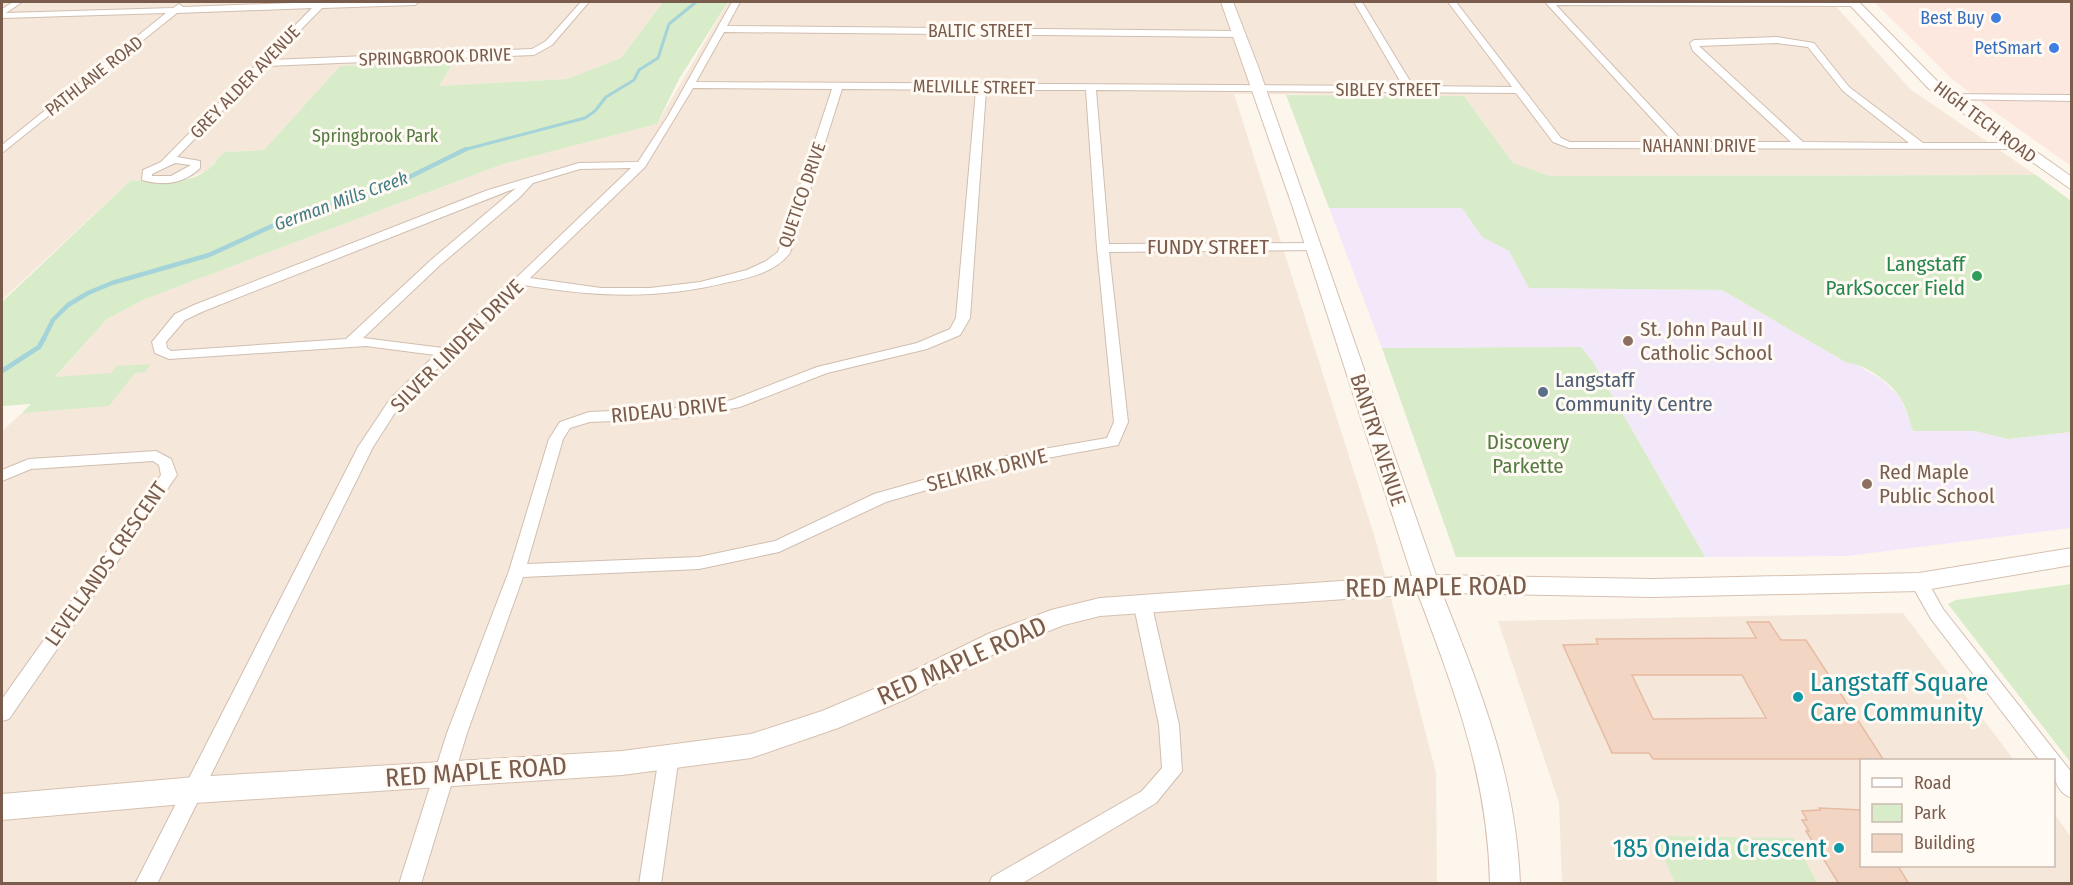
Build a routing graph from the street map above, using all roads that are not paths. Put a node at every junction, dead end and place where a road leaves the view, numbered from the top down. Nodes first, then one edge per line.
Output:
1 (18, 2) edge
2 (186, 2) edge
3 (415, 2) edge
4 (585, 2) edge
5 (736, 2) edge
6 (1227, 2) edge
7 (1358, 2) edge
8 (1452, 2) edge
9 (1550, 2) edge
10 (1854, 2) edge
11 (321, 3) edge
12 (177, 9) junction
13 (2, 14) edge
14 (722, 29) junction
15 (1239, 34) junction
16 (264, 63) junction
17 (690, 85) junction
18 (838, 86) junction
19 (981, 86) junction
20 (1091, 88) junction
21 (1259, 89) junction
22 (1410, 90) junction
23 (1516, 90) junction
24 (1948, 97) junction
25 (2072, 98) edge
26 (1919, 145) junction
27 (1682, 146) junction
28 (1800, 146) junction
29 (2017, 146) junction
30 (2, 150) edge
31 (166, 162) dead end
32 (641, 165) junction
33 (529, 181) junction
34 (2072, 185) edge
35 (1103, 248) junction
36 (1313, 248) junction
37 (523, 281) junction
38 (350, 343) junction
39 (447, 353) junction
40 (2, 476) edge
41 (2072, 556) edge
42 (517, 571) junction
43 (1919, 582) junction
44 (1427, 585) junction
45 (1142, 602) junction
46 (2, 713) edge
47 (669, 756) junction
48 (2049, 759) edge
49 (2055, 767) edge
50 (444, 774) junction
51 (2072, 789) edge
52 (195, 790) junction
53 (2, 807) edge
54 (146, 884) edge
55 (410, 884) edge
56 (650, 884) edge
57 (1000, 884) edge
58 (1505, 884) edge

1 - 13 street
2 - 12 street, PATHLANE ROAD
3 - 11 street
4 - 16 street, SPRINGBROOK DRIVE
5 - 14 street, SILVER LINDEN DRIVE
6 - 15 street, BANTRY AVENUE
7 - 22 street
8 - 23 street, NAHANNI DRIVE
9 - 10 street
9 - 27 street
10 - 24 street, HIGH TECH ROAD
11 - 12 street
11 - 16 street, GREY ALDER AVENUE
12 - 13 street
12 - 30 street, PATHLANE ROAD
14 - 15 street, BALTIC STREET
14 - 17 street, SILVER LINDEN DRIVE
15 - 21 street, BANTRY AVENUE
16 - 31 street, GREY ALDER AVENUE
17 - 18 street, MELVILLE STREET
17 - 32 street, SILVER LINDEN DRIVE
18 - 19 street, MELVILLE STREET
18 - 37 street, QUETICO DRIVE
19 - 20 street, MELVILLE STREET
19 - 42 street, RIDEAU DRIVE
20 - 21 street, MELVILLE STREET
20 - 35 street, SELKIRK DRIVE
21 - 22 street, SIBLEY STREET
21 - 36 street, BANTRY AVENUE
22 - 23 street, SIBLEY STREET
23 - 27 street, NAHANNI DRIVE
24 - 25 street
24 - 29 street, HIGH TECH ROAD
26 - 28 street, NAHANNI DRIVE
26 - 28 street
26 - 29 street, NAHANNI DRIVE
27 - 28 street, NAHANNI DRIVE
29 - 34 street, HIGH TECH ROAD
32 - 33 street
32 - 37 street, SILVER LINDEN DRIVE
33 - 38 street
33 - 38 street
35 - 36 street, FUNDY STREET
35 - 42 street, SELKIRK DRIVE
36 - 44 street, BANTRY AVENUE
37 - 39 street, SILVER LINDEN DRIVE
38 - 39 street
39 - 52 street, SILVER LINDEN DRIVE
40 - 46 street, LEVELLANDS CRESCENT
41 - 43 street, RED MAPLE ROAD
42 - 50 street, RIDEAU DRIVE
43 - 44 street, RED MAPLE ROAD
43 - 48 street
44 - 45 street, RED MAPLE ROAD
44 - 58 street, BANTRY AVENUE
45 - 47 street, RED MAPLE ROAD
45 - 57 street
47 - 50 street, RED MAPLE ROAD
47 - 56 street
49 - 51 street
50 - 52 street, RED MAPLE ROAD
50 - 55 street, RIDEAU DRIVE
52 - 53 street, RED MAPLE ROAD
52 - 54 street, SILVER LINDEN DRIVE

